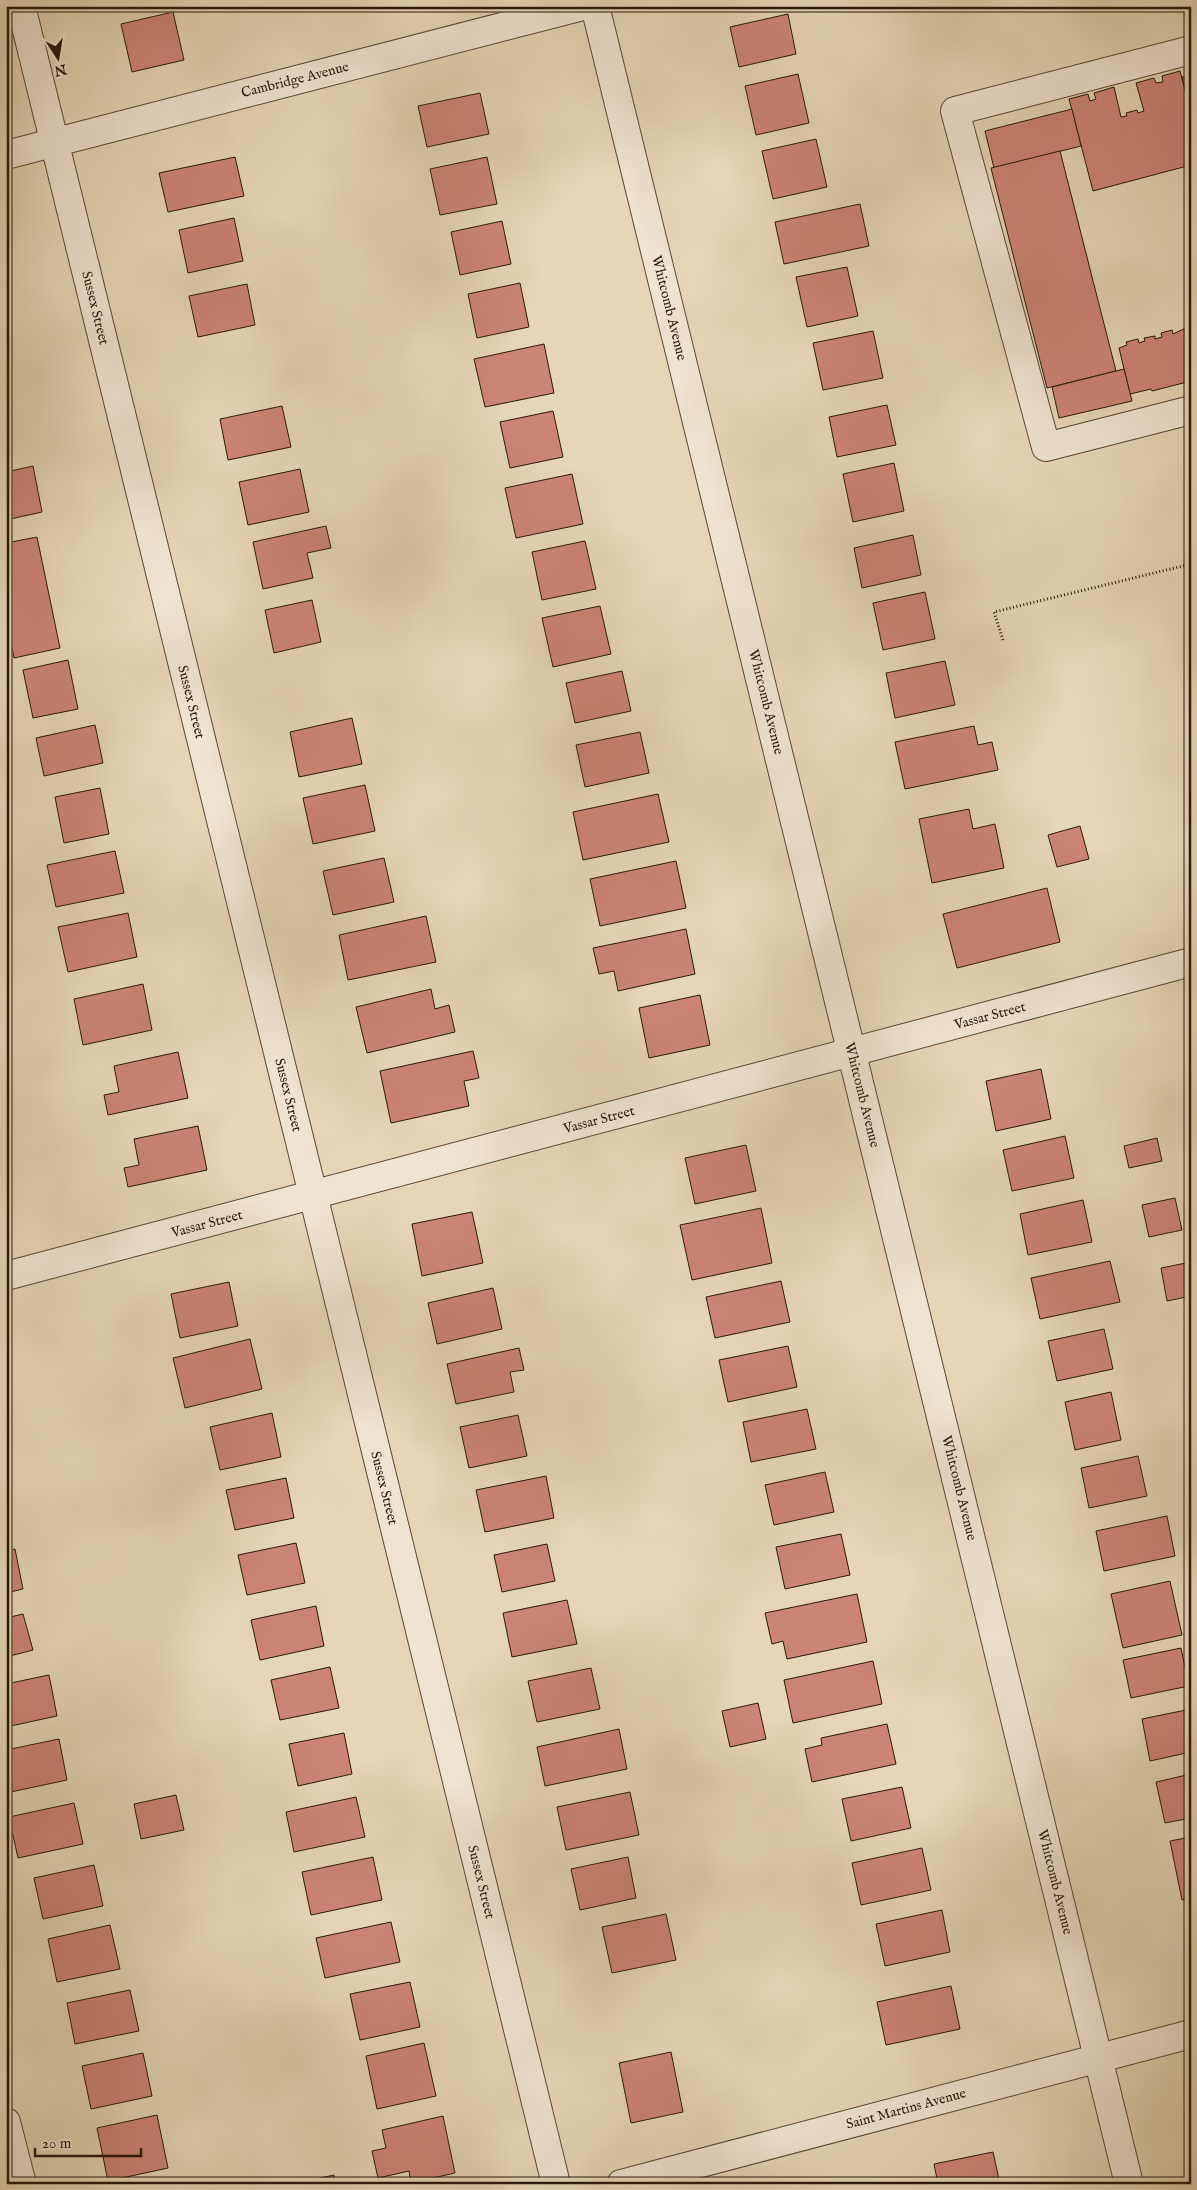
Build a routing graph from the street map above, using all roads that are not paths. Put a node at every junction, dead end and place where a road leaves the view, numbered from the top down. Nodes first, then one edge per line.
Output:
1 (21, 6) edge
2 (583, 6) edge
3 (595, 6) edge
4 (1191, 50) edge
5 (54, 142) junction
6 (6, 155) edge
7 (1191, 410) edge
8 (1191, 962) edge
9 (852, 1053) junction
10 (312, 1196) junction
11 (6, 1276) edge
12 (1191, 2034) edge
13 (1099, 2058) junction
14 (6, 2122) edge
15 (22, 2184) edge
16 (556, 2184) edge
17 (621, 2184) edge
18 (1129, 2184) edge

1 - 5 street, Sussex Street
2 - 5 street, Cambridge Avenue
3 - 9 street, Whitcomb Avenue
4 - 7 street
5 - 6 street, Cambridge Avenue
5 - 10 street, Sussex Street
8 - 9 street, Vassar Street
9 - 10 street, Vassar Street
9 - 13 street, Whitcomb Avenue
10 - 11 street, Vassar Street
10 - 16 street, Sussex Street
12 - 13 street, Saint Martins Avenue
13 - 17 street, Saint Martins Avenue
13 - 18 street, Whitcomb Avenue
14 - 15 street

